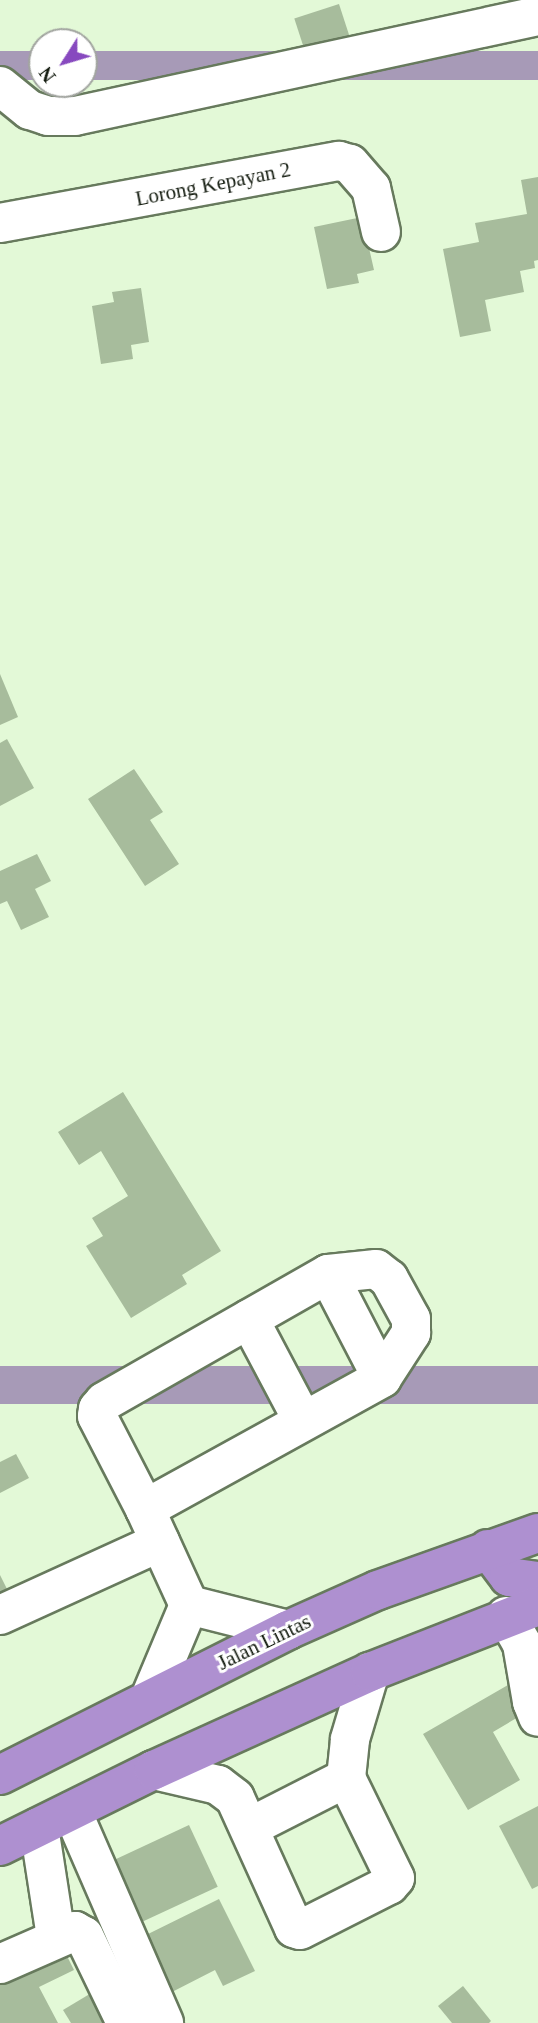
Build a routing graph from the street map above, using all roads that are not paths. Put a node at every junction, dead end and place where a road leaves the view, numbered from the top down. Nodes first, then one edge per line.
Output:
1 (538, 16) edge
2 (0, 86) edge
3 (0, 223) edge
4 (381, 232) dead end
5 (328, 1274) junction
6 (249, 1319) junction
7 (382, 1378) junction
8 (303, 1422) junction
9 (538, 1533) edge
10 (157, 1534) junction
11 (488, 1549) junction
12 (538, 1581) edge
13 (189, 1605) junction
14 (522, 1611) edge
15 (0, 1615) edge
16 (288, 1630) junction
17 (370, 1672) junction
18 (150, 1698) junction
19 (538, 1717) edge
20 (155, 1770) junction
21 (0, 1775) edge
22 (346, 1778) junction
23 (55, 1819) junction
24 (250, 1827) junction
25 (0, 1846) edge
26 (56, 1937) junction
27 (0, 1964) edge
28 (126, 2023) edge
29 (164, 2023) edge

1 - 2 street
3 - 4 street, Lorong Kepayan 2
5 - 6 street
5 - 7 street
5 - 7 street
6 - 8 street
6 - 10 street
7 - 8 street
8 - 10 street
9 - 11 highway, Jalan Lintas
10 - 13 street
10 - 15 street
11 - 12 highway
11 - 16 highway, Jalan Lintas
13 - 16 street
13 - 18 street
14 - 17 highway
14 - 19 street
16 - 18 highway, Jalan Lintas
17 - 20 highway
17 - 22 street
18 - 21 highway, Jalan Lintas
20 - 23 highway
20 - 24 street
22 - 24 street
22 - 24 street
23 - 25 highway
23 - 26 street
23 - 29 street
26 - 27 street
26 - 28 street

